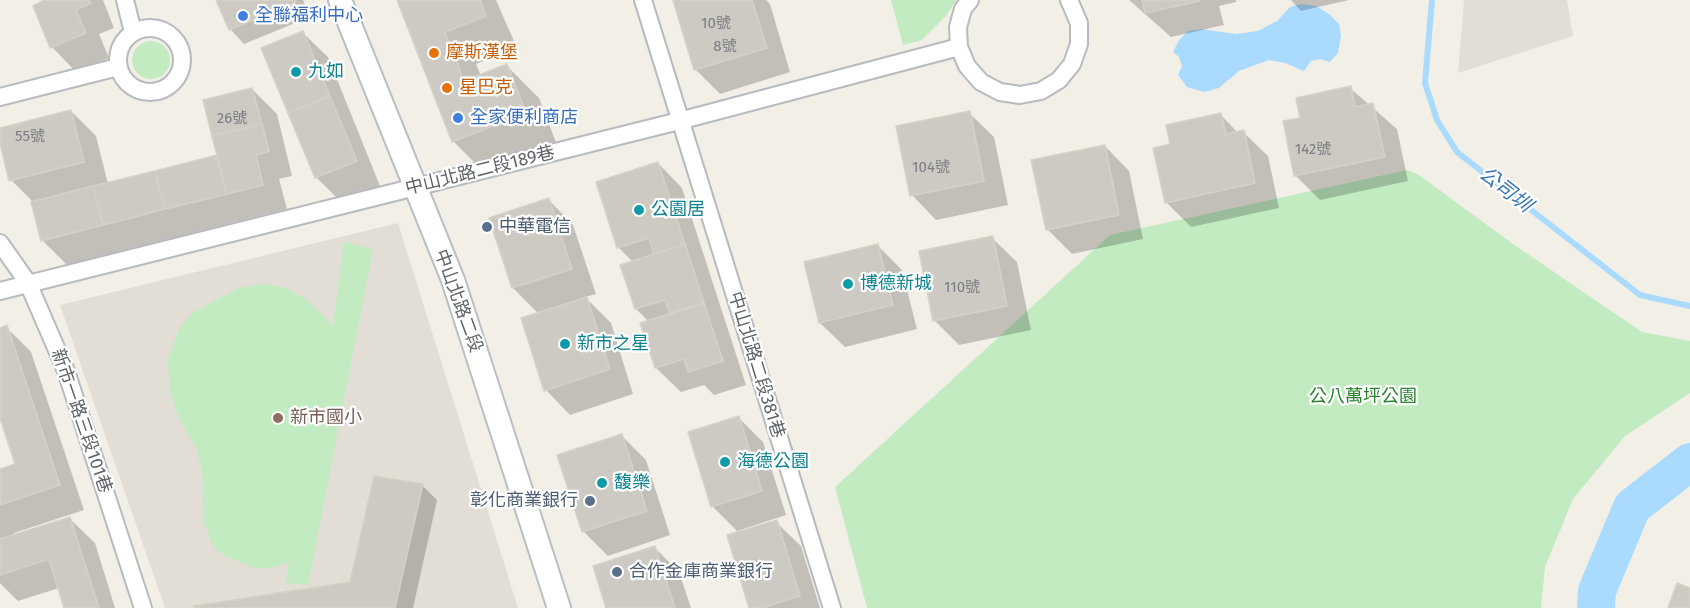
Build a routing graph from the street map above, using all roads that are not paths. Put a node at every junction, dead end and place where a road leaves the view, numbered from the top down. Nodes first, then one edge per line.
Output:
1 (125, 0) edge
2 (340, 0) edge
3 (643, 0) edge
4 (970, 0) edge
5 (1069, 0) edge
6 (133, 32) junction
7 (959, 46) junction
8 (118, 67) junction
9 (0, 97) edge
10 (679, 121) junction
11 (413, 187) junction
12 (0, 243) edge
13 (28, 283) junction
14 (0, 291) edge
15 (143, 608) edge
16 (559, 608) edge
17 (832, 608) edge

1 - 6 street
2 - 11 street, 中山北路二段
3 - 10 street, 中山北路二段381巷
4 - 7 street
5 - 7 street
6 - 8 street
6 - 8 street
7 - 10 street, 中山北路二段189巷
8 - 9 street
10 - 11 street, 中山北路二段189巷
10 - 17 street, 中山北路二段381巷
11 - 13 street, 中山北路二段189巷
11 - 16 street, 中山北路二段
12 - 13 street, 新市一路三段101巷
13 - 14 street, 中山北路二段189巷
13 - 15 street, 新市一路三段101巷

